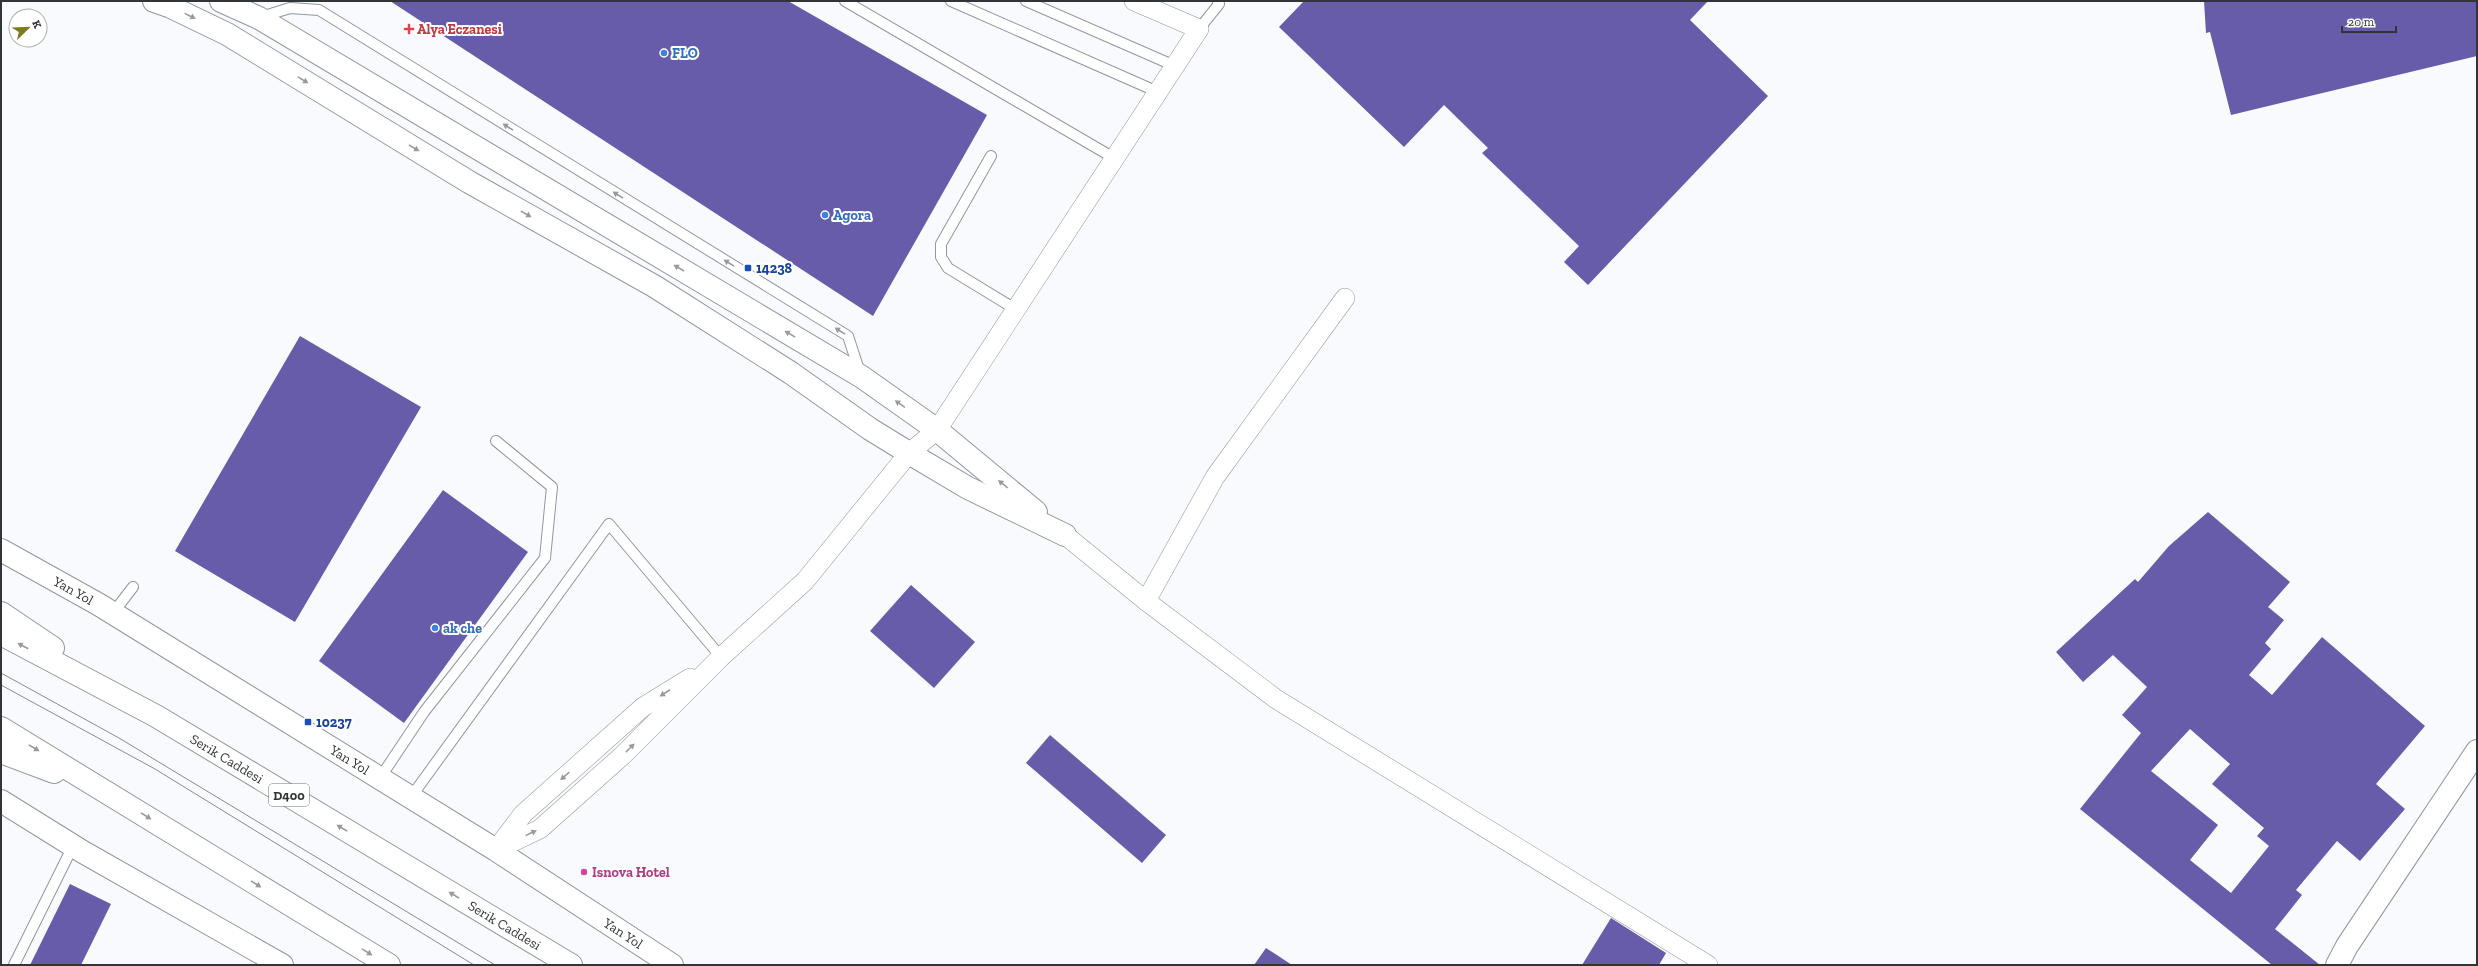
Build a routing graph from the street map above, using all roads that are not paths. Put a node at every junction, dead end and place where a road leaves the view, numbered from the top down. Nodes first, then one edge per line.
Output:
1 (154, 1) edge
2 (221, 1) edge
3 (845, 1) edge
4 (951, 1) edge
5 (1026, 1) edge
6 (1134, 1) edge
7 (1218, 1) edge
8 (259, 18) junction
9 (1199, 29) junction
10 (1175, 66) junction
11 (1158, 92) junction
12 (991, 156) dead end
13 (1114, 158) junction
14 (1345, 298) dead end
15 (1016, 309) junction
16 (862, 377) junction
17 (937, 430) junction
18 (496, 441) dead end
19 (909, 453) junction
20 (1065, 535) junction
21 (1, 550) edge
22 (133, 587) dead end
23 (1146, 600) junction
24 (1, 613) edge
25 (113, 613) junction
26 (1, 634) edge
27 (721, 658) junction
28 (156, 716) junction
29 (1, 728) edge
30 (2477, 751) edge
31 (1, 752) edge
32 (380, 778) junction
33 (107, 792) junction
34 (411, 797) junction
35 (1, 801) edge
36 (73, 846) junction
37 (496, 850) junction
38 (14, 965) edge
39 (282, 965) edge
40 (389, 965) edge
41 (571, 965) edge
42 (672, 965) edge
43 (1708, 965) edge
44 (2337, 965) edge

1 -> 19 main road
2 - 8 main road
3 - 13 lane
4 - 11 lane
5 - 10 lane
6 - 9 street
7 - 9 lane
16 -> 8 main road
16 -> 8 lane
9 - 10 street
10 - 11 street
11 - 13 street
12 - 15 lane
13 - 15 street
14 - 23 street
15 - 17 street
17 -> 16 main road
17 - 19 street
20 -> 17 main road
18 - 32 lane
19 - 20 main road
19 - 27 street
20 - 23 street
21 - 25 main road, Yan Yol
22 - 25 lane
23 - 43 street
24 - 28 main road
25 - 32 main road, Yan Yol
28 -> 26 main road, Serik Caddesi / D400
27 - 34 lane
27 - 37 street
41 -> 28 main road, Serik Caddesi / D400
29 -> 33 main road
30 - 44 main road
31 - 33 main road
32 - 34 main road, Yan Yol
33 -> 40 main road
34 - 37 main road, Yan Yol
35 - 36 main road
36 - 38 lane
36 - 39 main road
37 - 42 main road, Yan Yol

